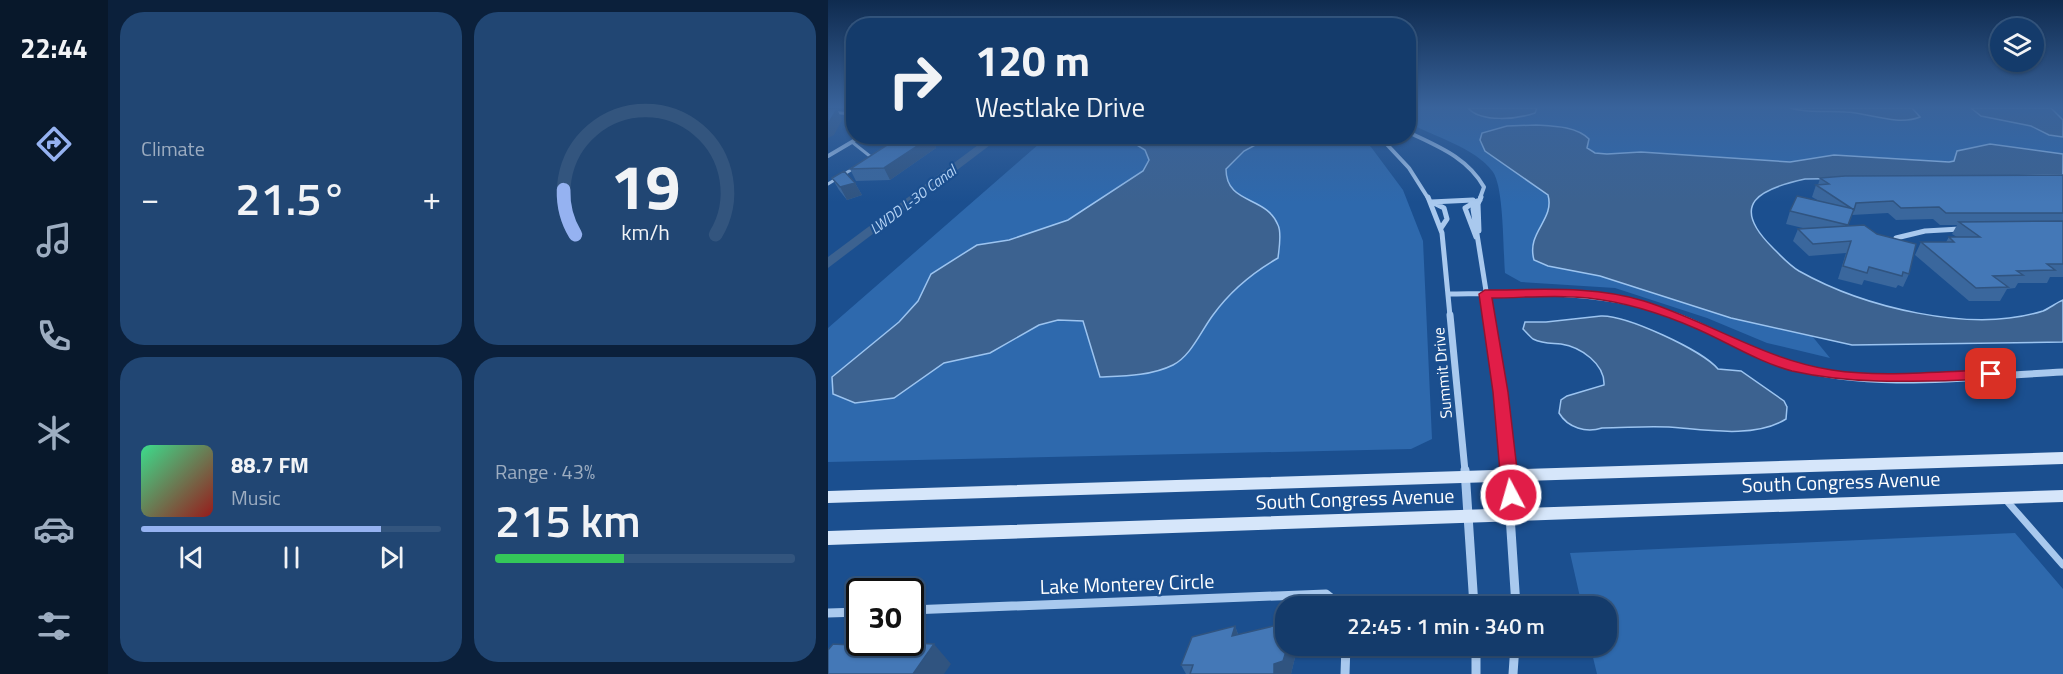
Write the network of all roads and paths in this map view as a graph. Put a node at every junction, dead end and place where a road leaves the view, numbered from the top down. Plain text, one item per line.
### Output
1 (1423, 139) edge
2 (849, 144) edge
3 (855, 144) edge
4 (1386, 144) edge
5 (828, 156) edge
6 (828, 184) edge
7 (1480, 200) junction
8 (1431, 202) junction
9 (1964, 229) edge
10 (1896, 238) edge
11 (1478, 240) junction
12 (1449, 294) junction
13 (1485, 294) junction
14 (2063, 372) edge
15 (2063, 458) edge
16 (1509, 476) junction
17 (1465, 477) junction
18 (2063, 496) edge
19 (828, 497) edge
20 (2004, 498) junction
21 (1513, 514) junction
22 (1469, 516) junction
23 (828, 538) edge
24 (2063, 565) edge
25 (1328, 596) edge
26 (1473, 596) edge
27 (1516, 596) edge
28 (924, 609) edge
29 (846, 612) edge
30 (828, 613) edge
31 (1346, 656) edge
32 (1476, 656) edge
33 (1514, 656) edge
34 (1345, 674) edge
35 (1476, 674) edge
36 (1513, 674) edge

1 - 7 street
2 - 5 street
3 - 6 lane
4 - 8 street, Summit Drive
7 - 8 street
7 - 11 street
7 - 11 street
8 - 12 street, Summit Drive
9 - 10 street
11 - 13 street
12 - 13 street
12 - 17 street, Summit Drive
13 - 14 street
13 - 16 street
15 - 16 main road, South Congress Avenue
16 - 17 main road, South Congress Avenue
16 - 21 street
17 - 19 main road, South Congress Avenue
17 - 22 street, Summit Drive
18 - 20 main road, South Congress Avenue
20 - 21 main road, South Congress Avenue
20 - 24 lane
21 - 22 main road, South Congress Avenue
21 - 27 street
22 - 23 main road, South Congress Avenue
22 - 26 street, Summit Drive
25 - 28 street, Lake Monterey Circle
29 - 30 street
31 - 34 street
32 - 35 street
33 - 36 street

